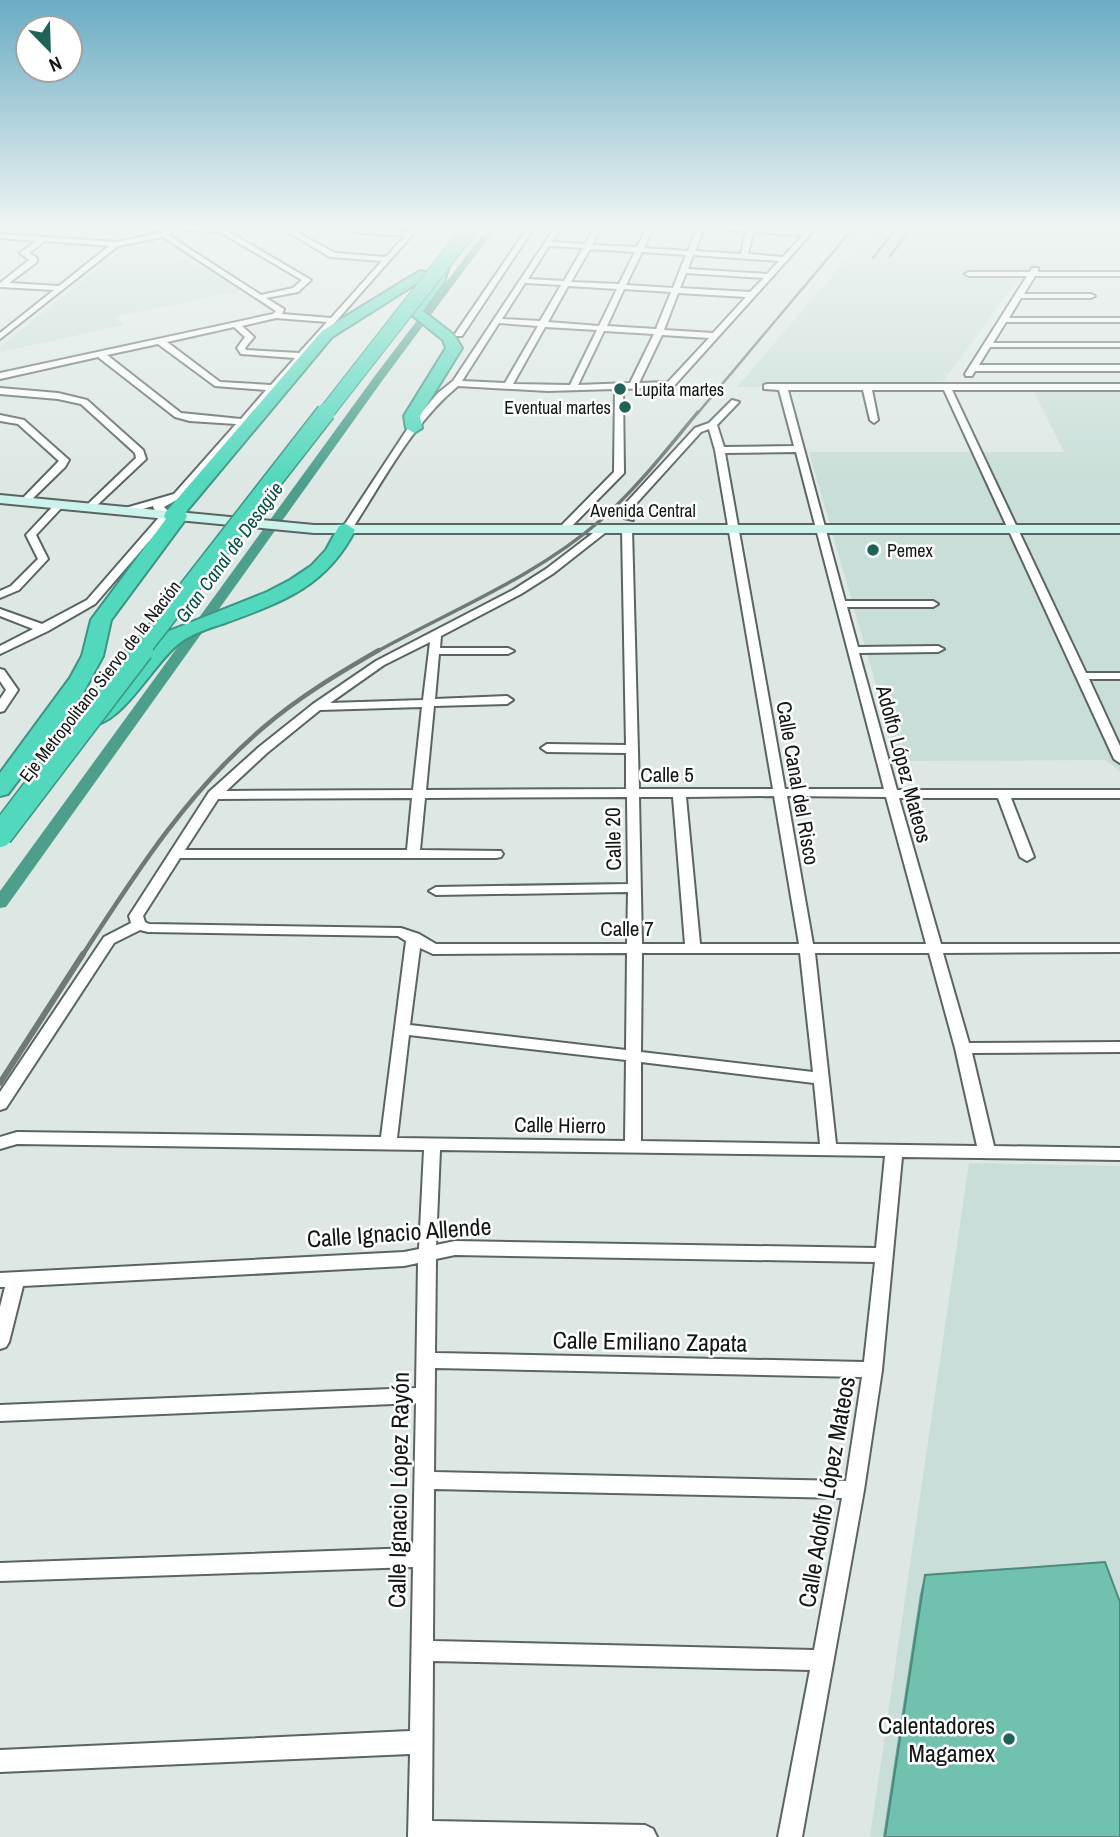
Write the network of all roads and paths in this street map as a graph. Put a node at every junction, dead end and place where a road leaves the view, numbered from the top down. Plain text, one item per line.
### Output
1 (31, 312) edge
2 (339, 312) edge
3 (360, 312) edge
4 (392, 312) edge
5 (405, 312) edge
6 (415, 312) edge
7 (475, 312) edge
8 (505, 312) edge
9 (552, 312) edge
10 (610, 312) edge
11 (667, 312) edge
12 (738, 312) edge
13 (1010, 312) edge
14 (279, 313) joint
15 (334, 317) junction
16 (1005, 320) junction
17 (1120, 320) edge
18 (499, 321) junction
19 (545, 324) junction
20 (236, 326) junction
21 (602, 328) junction
22 (659, 332) junction
23 (716, 336) junction
24 (0, 337) edge
25 (456, 341) junction
26 (160, 342) junction
27 (990, 345) junction
28 (1120, 345) edge
29 (307, 352) junction
30 (101, 355) junction
31 (973, 368) junction
32 (1120, 368) edge
33 (0, 376) edge
34 (456, 383) junction
35 (430, 385) junction
36 (508, 386) junction
37 (633, 386) junction
38 (573, 387) junction
39 (619, 387) junction
40 (767, 387) dead end
41 (783, 387) junction
42 (867, 387) junction
43 (947, 387) junction
44 (961, 387) junction
45 (1116, 387) edge
46 (271, 388) junction
47 (0, 391) edge
48 (1120, 398) edge
49 (735, 402) dead end
50 (0, 418) edge
51 (874, 420) dead end
52 (244, 422) junction
53 (712, 425) junction
54 (414, 428) junction
55 (799, 449) junction
56 (720, 450) junction
57 (0, 499) edge
58 (25, 501) junction
59 (60, 504) junction
60 (90, 507) junction
61 (125, 511) junction
62 (174, 511) junction
63 (628, 524) junction
64 (563, 529) junction
65 (605, 529) junction
66 (1014, 529) junction
67 (1120, 529) edge
68 (346, 530) junction
69 (732, 530) junction
70 (821, 530) junction
71 (0, 596) edge
72 (841, 604) junction
73 (933, 604) dead end
74 (0, 612) edge
75 (44, 629) junction
76 (436, 633) junction
77 (938, 649) dead end
78 (508, 650) dead end
79 (854, 650) junction
80 (0, 651) edge
81 (434, 651) junction
82 (0, 672) edge
83 (1081, 676) junction
84 (1120, 676) edge
85 (507, 700) dead end
86 (430, 703) junction
87 (317, 707) junction
88 (0, 708) edge
89 (84, 725) junction
90 (547, 748) dead end
91 (632, 749) junction
92 (1120, 759) edge
93 (0, 789) edge
94 (781, 792) junction
95 (419, 793) junction
96 (633, 793) junction
97 (679, 793) junction
98 (891, 793) junction
99 (1120, 794) edge
100 (214, 795) junction
101 (1003, 795) junction
102 (0, 807) edge
103 (0, 835) edge
104 (175, 854) junction
105 (412, 854) junction
106 (496, 854) dead end
107 (1027, 857) dead end
108 (635, 888) junction
109 (436, 891) dead end
110 (139, 925) junction
111 (414, 937) junction
112 (1120, 948) edge
113 (635, 949) junction
114 (692, 949) junction
115 (807, 949) junction
116 (935, 950) junction
117 (402, 1029) junction
118 (1120, 1047) edge
119 (963, 1048) junction
120 (635, 1056) junction
121 (821, 1078) junction
122 (0, 1104) edge
123 (0, 1143) edge
124 (388, 1144) junction
125 (432, 1144) junction
126 (633, 1148) junction
127 (829, 1150) junction
128 (987, 1152) junction
129 (894, 1153) junction
130 (1120, 1154) edge
131 (427, 1254) junction
132 (885, 1255) junction
133 (8, 1279) edge
134 (0, 1342) edge
135 (427, 1360) junction
136 (873, 1370) junction
137 (427, 1395) junction
138 (0, 1413) edge
139 (426, 1480) junction
140 (854, 1490) junction
141 (424, 1557) junction
142 (0, 1572) edge
143 (422, 1651) junction
144 (822, 1660) junction
145 (421, 1742) junction
146 (0, 1761) edge
147 (420, 1834) edge
148 (645, 1837) edge
149 (790, 1837) edge

1 - 24 street
2 - 15 street
3 - 29 highway
4 - 102 highway, Eje Metropolitano Siervo de la Nación
5 - 89 highway, Eje Metropolitano Siervo de la Nación, bridge
6 - 25 highway
7 - 25 street
8 - 18 street
9 - 19 street
10 - 21 street
11 - 22 street
12 - 23 street
13 - 16 street
14 - 15 street
14 - 20 street
15 - 29 street
16 - 17 street
16 - 27 street
18 - 19 street
18 - 34 street
19 - 21 street
19 - 36 street
20 - 26 street
20 - 29 street
21 - 22 street
21 - 38 street
22 - 23 street
22 - 37 street
23 - 37 street
25 - 35 highway
26 - 30 street
26 - 46 street
27 - 28 street
27 - 31 street
29 - 46 street
29 - 62 highway
30 - 33 street
30 - 52 street
31 - 32 street
31 - 44 street
34 - 35 highway
34 - 36 street
34 - 54 street
35 - 54 highway
36 - 38 street
37 - 39 street
38 - 39 street
39 - 64 street
40 - 41 street
41 - 42 street
41 - 55 street, Adolfo López Mateos
42 - 43 street
42 - 51 street
43 - 44 street
43 - 66 street
44 - 45 street
45 - 48 street
46 - 52 street
47 - 60 street
49 - 53 street
50 - 58 street
52 - 62 street
53 - 56 street, Calle Canal del Risco
53 - 63 street
54 - 68 street
55 - 56 street
55 - 70 street, Adolfo López Mateos
56 - 69 street, Calle Canal del Risco
57 - 58 street, Avenida Central
58 - 59 street, Avenida Central
59 - 60 street, Avenida Central
59 - 71 street
60 - 61 street, Avenida Central
61 - 62 street, Avenida Central
61 - 62 street
62 - 68 street, Avenida Central
62 - 75 street
62 - 93 highway
63 - 65 street, Avenida Central
63 - 69 street, Avenida Central
63 - 91 street, Calle 20
64 - 65 street, Avenida Central
64 - 68 street, Avenida Central
65 - 76 street
66 - 67 street, Avenida Central
66 - 70 street, Avenida Central
66 - 83 street
68 - 89 highway, bridge
69 - 70 street, Avenida Central
69 - 94 street, Calle Canal del Risco
70 - 72 street, Adolfo López Mateos
72 - 73 street
72 - 79 street, Adolfo López Mateos
74 - 75 street
75 - 80 street
76 - 81 street
76 - 87 street
77 - 79 street
78 - 81 street
79 - 98 street, Adolfo López Mateos
81 - 86 street
82 - 88 street
83 - 84 street
83 - 92 street
85 - 86 street
86 - 87 street
86 - 95 street
87 - 100 street
89 - 103 highway, Eje Metropolitano Siervo de la Nación, bridge
90 - 91 street
91 - 96 street, Calle 20
94 - 97 street, Calle 5
94 - 98 street, Calle 5
94 - 115 street, Calle Canal del Risco
95 - 96 street, Calle 5
95 - 100 street, Calle 5
95 - 105 street
96 - 97 street, Calle 5
96 - 108 street, Calle 20
97 - 114 street
98 - 101 street, Calle 5
98 - 116 street, Adolfo López Mateos
99 - 101 street, Calle 5
100 - 104 street
101 - 107 street
104 - 105 street
104 - 110 street
105 - 106 street
108 - 109 street
108 - 113 street, Calle 20
110 - 111 street, Calle 7
110 - 122 street
111 - 113 street, Calle 7
111 - 117 street
112 - 116 street, Calle 7
113 - 114 street, Calle 7
113 - 120 street, Calle 20
114 - 115 street, Calle 7
115 - 116 street, Calle 7
115 - 121 street, Calle Canal del Risco
116 - 119 street, Adolfo López Mateos
117 - 120 street
117 - 124 street
118 - 119 street
119 - 128 street, Adolfo López Mateos
120 - 121 street
120 - 126 street, Calle 20
121 - 127 street, Calle Canal del Risco
123 - 124 street, Calle Hierro
124 - 125 street, Calle Hierro
125 - 126 street, Calle Hierro
125 - 131 street, Calle Ignacio López Rayón
126 - 127 street, Calle Hierro
127 - 129 street, Calle Hierro
128 - 129 street, Calle Hierro
128 - 130 street, Calle Hierro
129 - 132 street, Calle Adolfo López Mateos
131 - 132 street, Calle Ignacio Allende
131 - 133 street, Calle Ignacio Allende
131 - 135 street, Calle Ignacio López Rayón
132 - 136 street, Calle Adolfo López Mateos
133 - 134 street
135 - 136 street, Calle Emiliano Zapata
135 - 137 street, Calle Ignacio López Rayón
136 - 140 street, Calle Adolfo López Mateos
137 - 138 street
137 - 139 street, Calle Ignacio López Rayón
139 - 140 street
139 - 141 street, Calle Ignacio López Rayón
140 - 144 street, Calle Adolfo López Mateos
141 - 142 street
141 - 143 street, Calle Ignacio López Rayón
143 - 144 street
143 - 145 street, Calle Ignacio López Rayón
144 - 149 street, Calle Adolfo López Mateos
145 - 146 street
145 - 147 street, Calle Ignacio López Rayón
147 - 148 street

